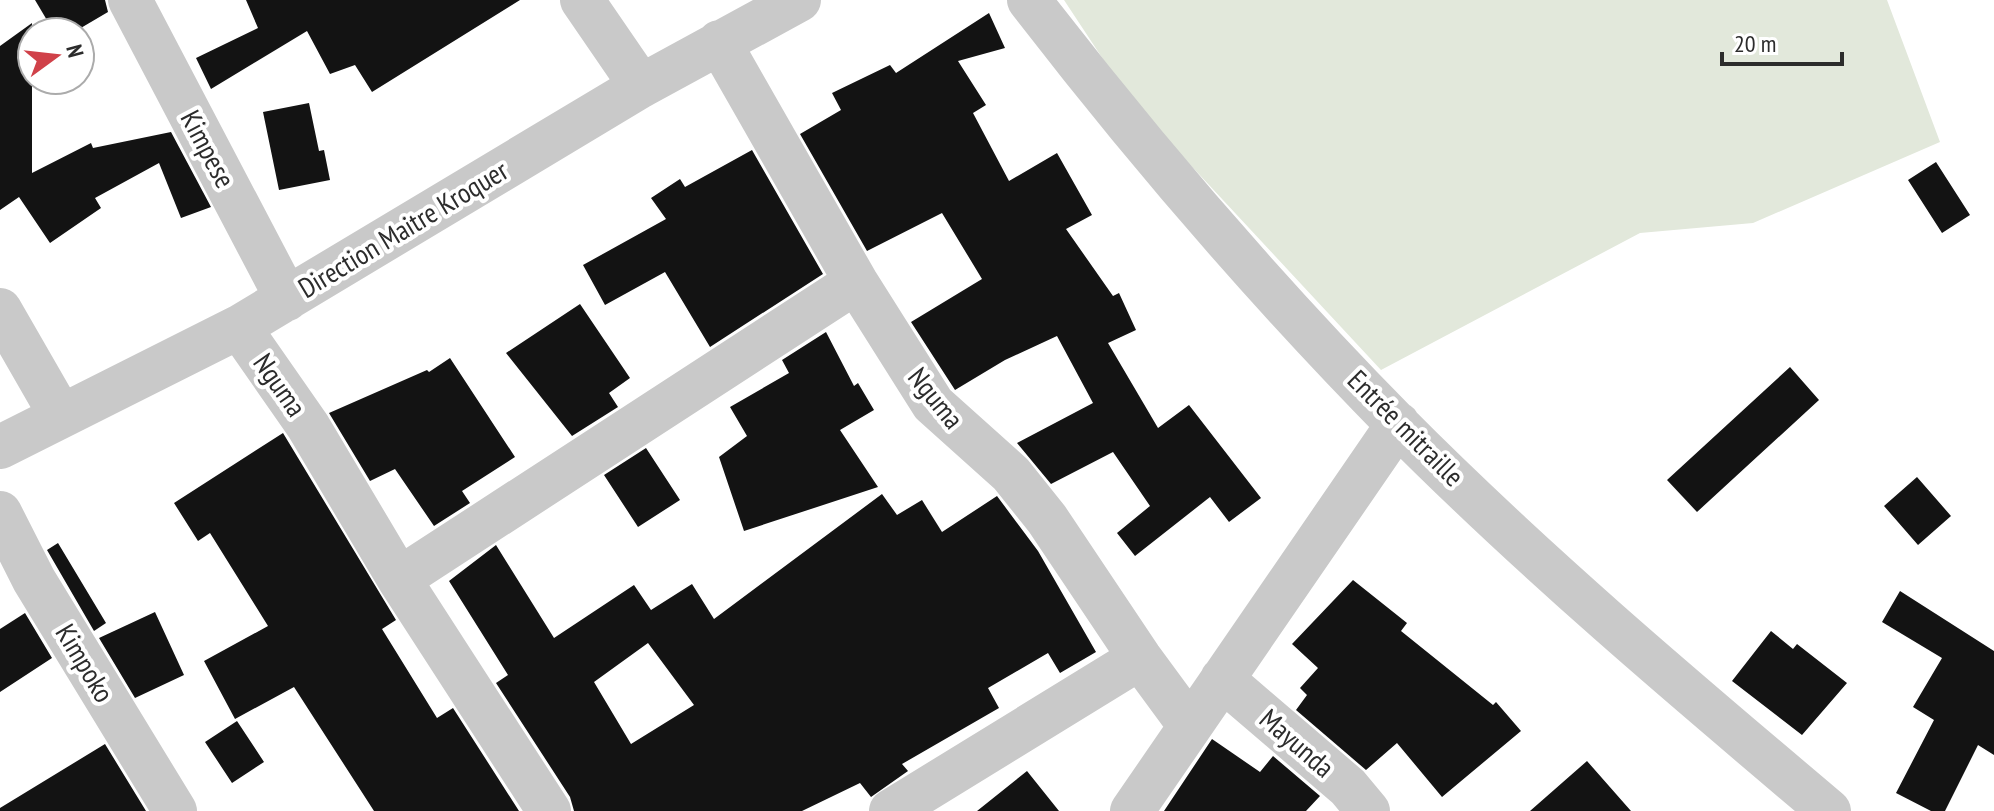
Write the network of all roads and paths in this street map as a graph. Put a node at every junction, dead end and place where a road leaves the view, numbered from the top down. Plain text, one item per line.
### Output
1 (582, 0) edge
2 (799, 0) edge
3 (1029, 0) edge
4 (135, 2) edge
5 (719, 42) junction
6 (641, 86) junction
7 (856, 282) junction
8 (287, 299) junction
9 (0, 310) edge
10 (239, 327) junction
11 (61, 416) junction
12 (1398, 424) junction
13 (0, 447) edge
14 (0, 513) edge
15 (399, 579) junction
16 (1140, 658) junction
17 (1222, 679) junction
18 (1190, 726) junction
19 (175, 811) edge
20 (549, 811) edge
21 (891, 811) edge
22 (1132, 811) edge
23 (1368, 811) edge
24 (1829, 811) edge

1 - 6 street
2 - 5 street, Direction Maitre Kroquer
3 - 12 street, Entrée mitraille
4 - 8 street, Kimpese
5 - 6 street, Direction Maitre Kroquer
5 - 7 street, Nguma
6 - 8 street, Direction Maitre Kroquer
7 - 15 street
7 - 16 street, Nguma
8 - 10 street, Direction Maitre Kroquer
9 - 11 street
10 - 11 street, Direction Maitre Kroquer
10 - 15 street, Nguma
11 - 13 street, Direction Maitre Kroquer
12 - 17 street
12 - 24 street, Entrée mitraille
14 - 19 street, Kimpoko
15 - 20 street, Nguma
16 - 18 street, Nguma
16 - 21 street
17 - 18 street
17 - 23 street, Mayunda
18 - 22 street

